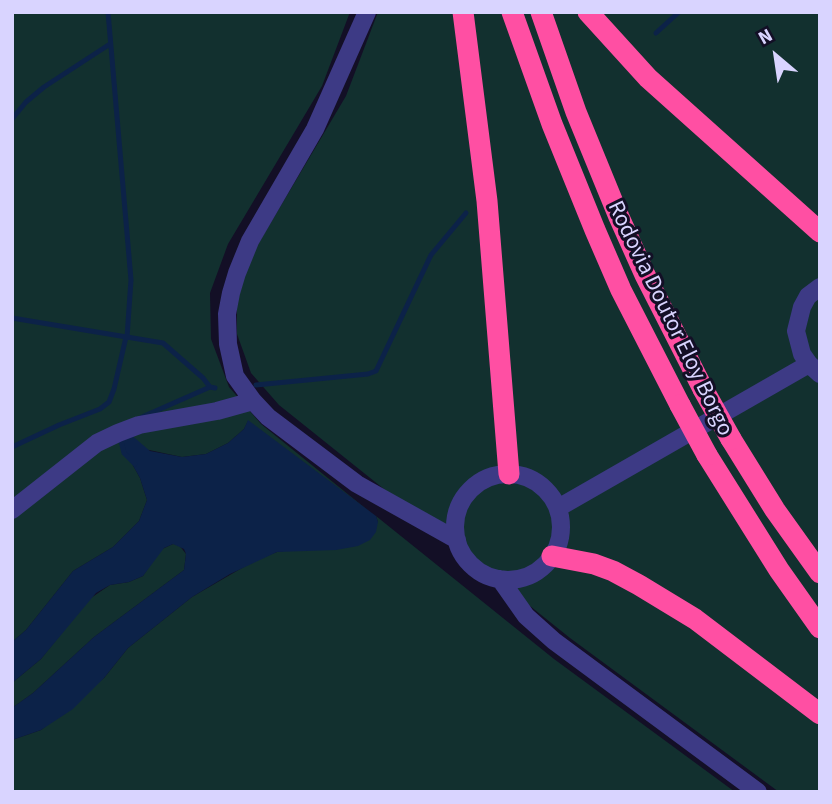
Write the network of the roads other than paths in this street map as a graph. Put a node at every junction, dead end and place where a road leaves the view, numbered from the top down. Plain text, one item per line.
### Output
1 (367, 12) edge
2 (463, 12) edge
3 (512, 12) edge
4 (541, 12) edge
5 (588, 12) edge
6 (820, 232) edge
7 (820, 287) edge
8 (814, 369) edge
9 (253, 401) junction
10 (509, 474) junction
11 (558, 508) junction
12 (12, 510) edge
13 (457, 540) junction
14 (552, 556) junction
15 (820, 573) edge
16 (499, 579) junction
17 (820, 628) edge
18 (820, 714) edge
19 (758, 792) edge

1 - 9 street
2 - 10 highway
3 - 17 highway, Rodovia Doutor Eloy Borgo, bridge
4 - 15 highway, Rodovia Doutor Eloy Borgo, bridge
5 - 6 highway
7 - 8 street
8 - 11 street
9 - 12 street
9 - 13 street
10 - 11 street
10 - 13 street
11 - 14 street
13 - 16 street
14 - 16 street
14 - 18 highway
16 - 19 street

